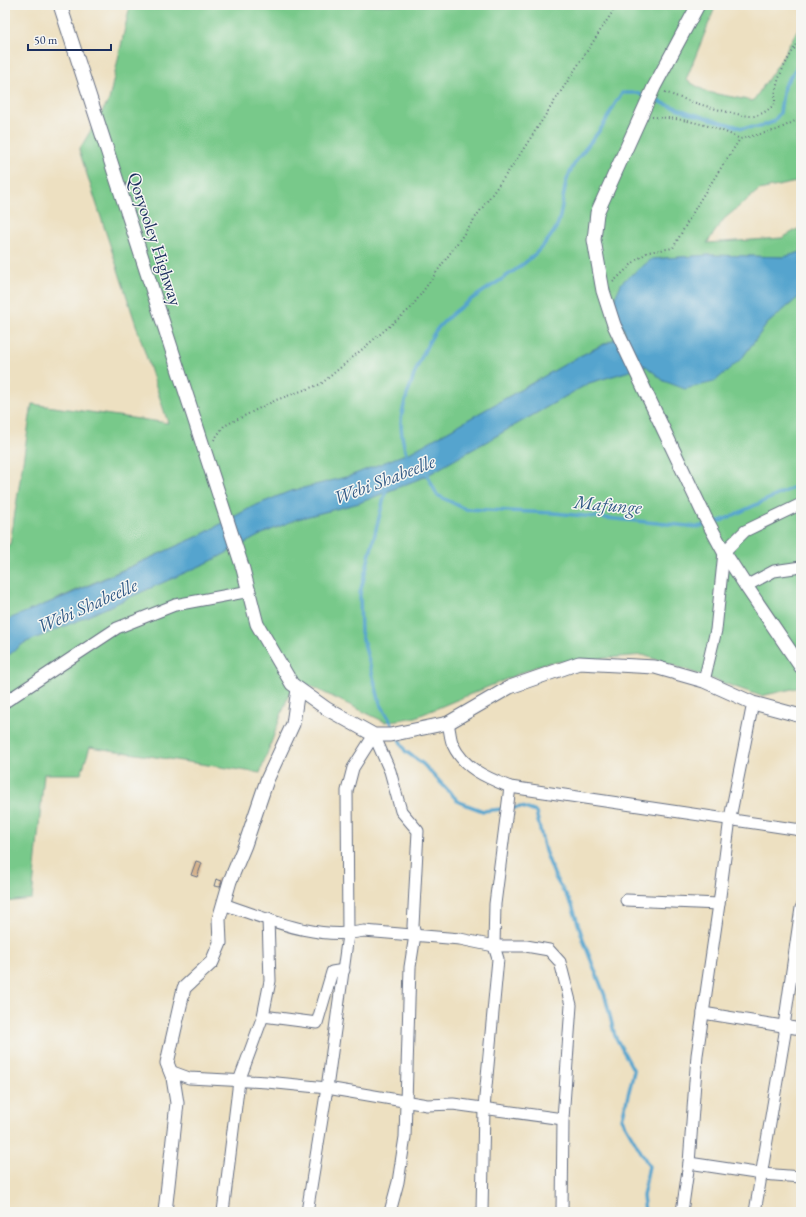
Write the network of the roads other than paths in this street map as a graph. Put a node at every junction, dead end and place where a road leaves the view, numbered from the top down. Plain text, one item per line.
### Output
1 (60, 5) edge
2 (698, 5) edge
3 (801, 504) edge
4 (724, 552) junction
5 (801, 567) edge
6 (746, 586) junction
7 (250, 591) junction
8 (801, 667) edge
9 (704, 681) junction
10 (298, 689) junction
11 (5, 702) edge
12 (753, 703) junction
13 (801, 716) edge
14 (448, 723) junction
15 (374, 735) junction
16 (510, 788) junction
17 (730, 818) junction
18 (801, 830) edge
19 (626, 900) dead end
20 (223, 904) junction
21 (719, 904) junction
22 (801, 908) edge
23 (268, 919) junction
24 (348, 935) junction
25 (415, 935) junction
26 (494, 946) junction
27 (344, 970) junction
28 (703, 1013) junction
29 (263, 1016) junction
30 (784, 1026) junction
31 (801, 1029) edge
32 (170, 1071) junction
33 (239, 1081) junction
34 (327, 1088) junction
35 (407, 1101) junction
36 (484, 1108) junction
37 (563, 1119) junction
38 (689, 1163) junction
39 (762, 1174) junction
40 (801, 1178) edge
41 (165, 1212) edge
42 (222, 1212) edge
43 (307, 1212) edge
44 (390, 1212) edge
45 (482, 1212) edge
46 (562, 1212) edge
47 (682, 1212) edge
48 (755, 1212) edge

1 - 7 street, Qoryooley Highway
2 - 4 street
3 - 4 street
4 - 6 street
4 - 9 street
5 - 6 street
6 - 8 street
7 - 10 street
7 - 11 street
9 - 12 street
9 - 14 street
10 - 15 street
10 - 20 street
12 - 13 street
12 - 17 street
14 - 15 street
14 - 16 street
15 - 24 street
15 - 25 street
16 - 17 street
16 - 26 street
17 - 18 street
17 - 21 street
19 - 21 street
20 - 23 street
20 - 32 street
21 - 28 street
22 - 30 street
23 - 24 street
23 - 29 street
24 - 25 street
24 - 27 street
25 - 26 street
25 - 35 street
26 - 36 street
26 - 37 street
27 - 29 street
27 - 34 street
28 - 30 street
28 - 38 street
29 - 33 street
30 - 31 street
30 - 39 street
32 - 33 street
32 - 41 street
33 - 34 street
33 - 42 street
34 - 35 street
34 - 43 street
35 - 36 street
35 - 44 street
36 - 37 street
36 - 45 street
37 - 46 street
38 - 39 street
38 - 47 street
39 - 40 street
39 - 48 street

